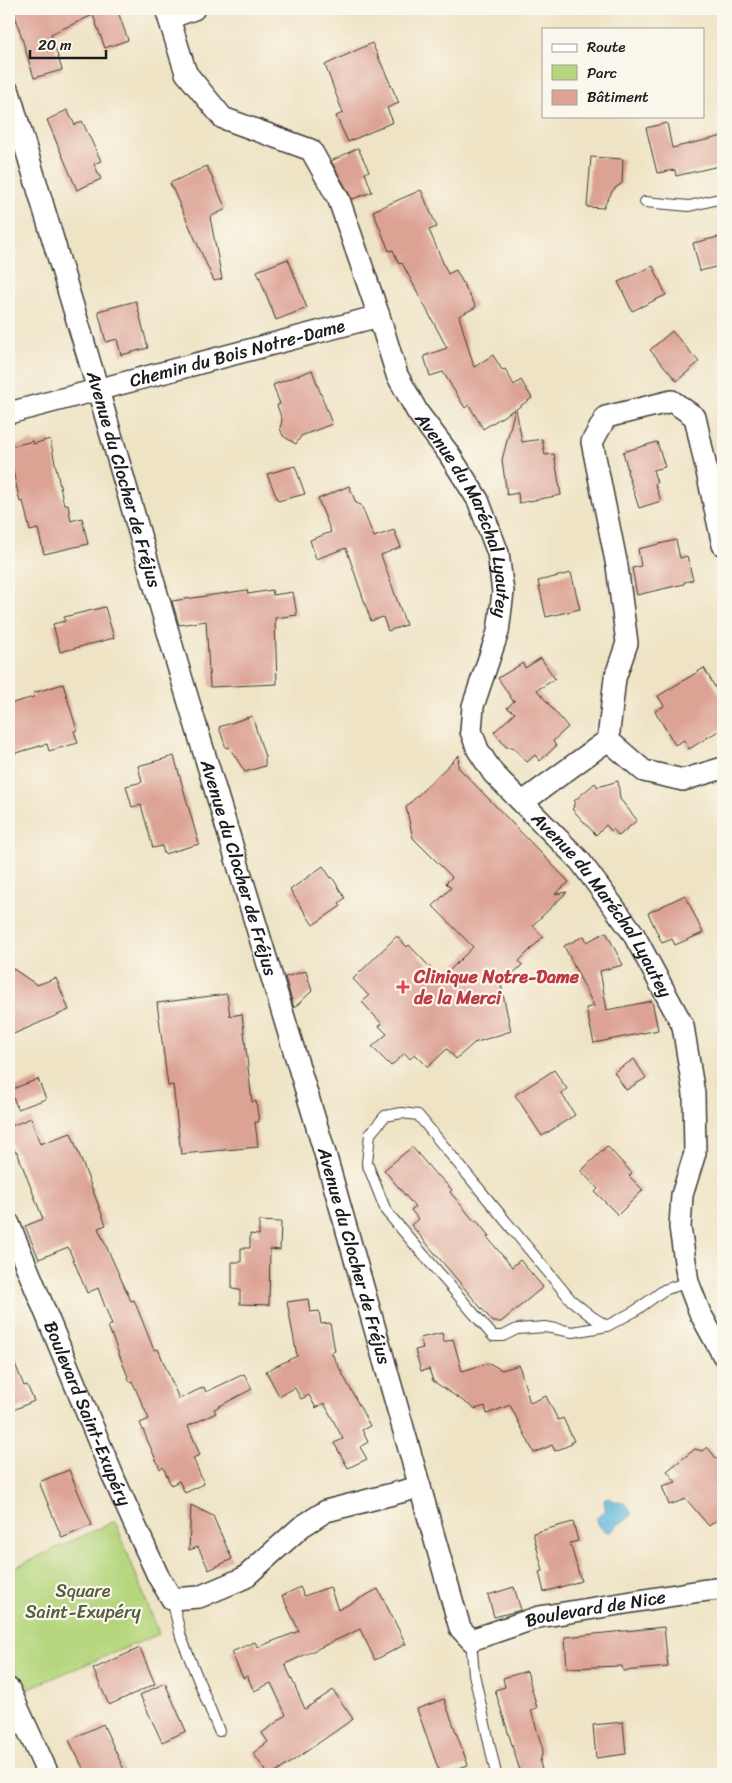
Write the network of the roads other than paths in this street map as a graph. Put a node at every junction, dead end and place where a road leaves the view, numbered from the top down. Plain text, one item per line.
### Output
1 (194, 9) edge
2 (167, 14) edge
3 (9, 92) edge
4 (723, 198) edge
5 (646, 202) dead end
6 (379, 316) junction
7 (98, 390) junction
8 (9, 413) edge
9 (723, 545) edge
10 (608, 740) junction
11 (723, 768) edge
12 (523, 802) junction
13 (9, 1224) edge
14 (688, 1282) junction
15 (607, 1326) junction
16 (723, 1355) edge
17 (420, 1487) junction
18 (723, 1591) edge
19 (172, 1599) junction
20 (471, 1640) junction
21 (9, 1689) edge
22 (219, 1731) dead end
23 (48, 1774) edge
24 (496, 1774) edge

1 - 2 street
2 - 6 street, Avenue du Maréchal Lyautey
3 - 7 street, Avenue du Clocher de Fréjus
4 - 5 lane
6 - 7 street, Chemin du Bois Notre-Dame
6 - 12 street, Avenue du Maréchal Lyautey
7 - 8 street, Chemin du Bois Notre-Dame
7 - 17 street, Avenue du Clocher de Fréjus
9 - 10 street
10 - 11 street
10 - 12 street
12 - 14 street, Avenue du Maréchal Lyautey
13 - 19 street, Boulevard Saint-Exupéry
14 - 15 lane
14 - 16 street, Avenue du Maréchal Lyautey
15 - 15 lane
17 - 19 street
17 - 20 street, Avenue du Clocher de Fréjus
18 - 20 street, Boulevard de Nice
19 - 22 lane, Boulevard Saint-Exupéry
20 - 24 lane
21 - 23 street

